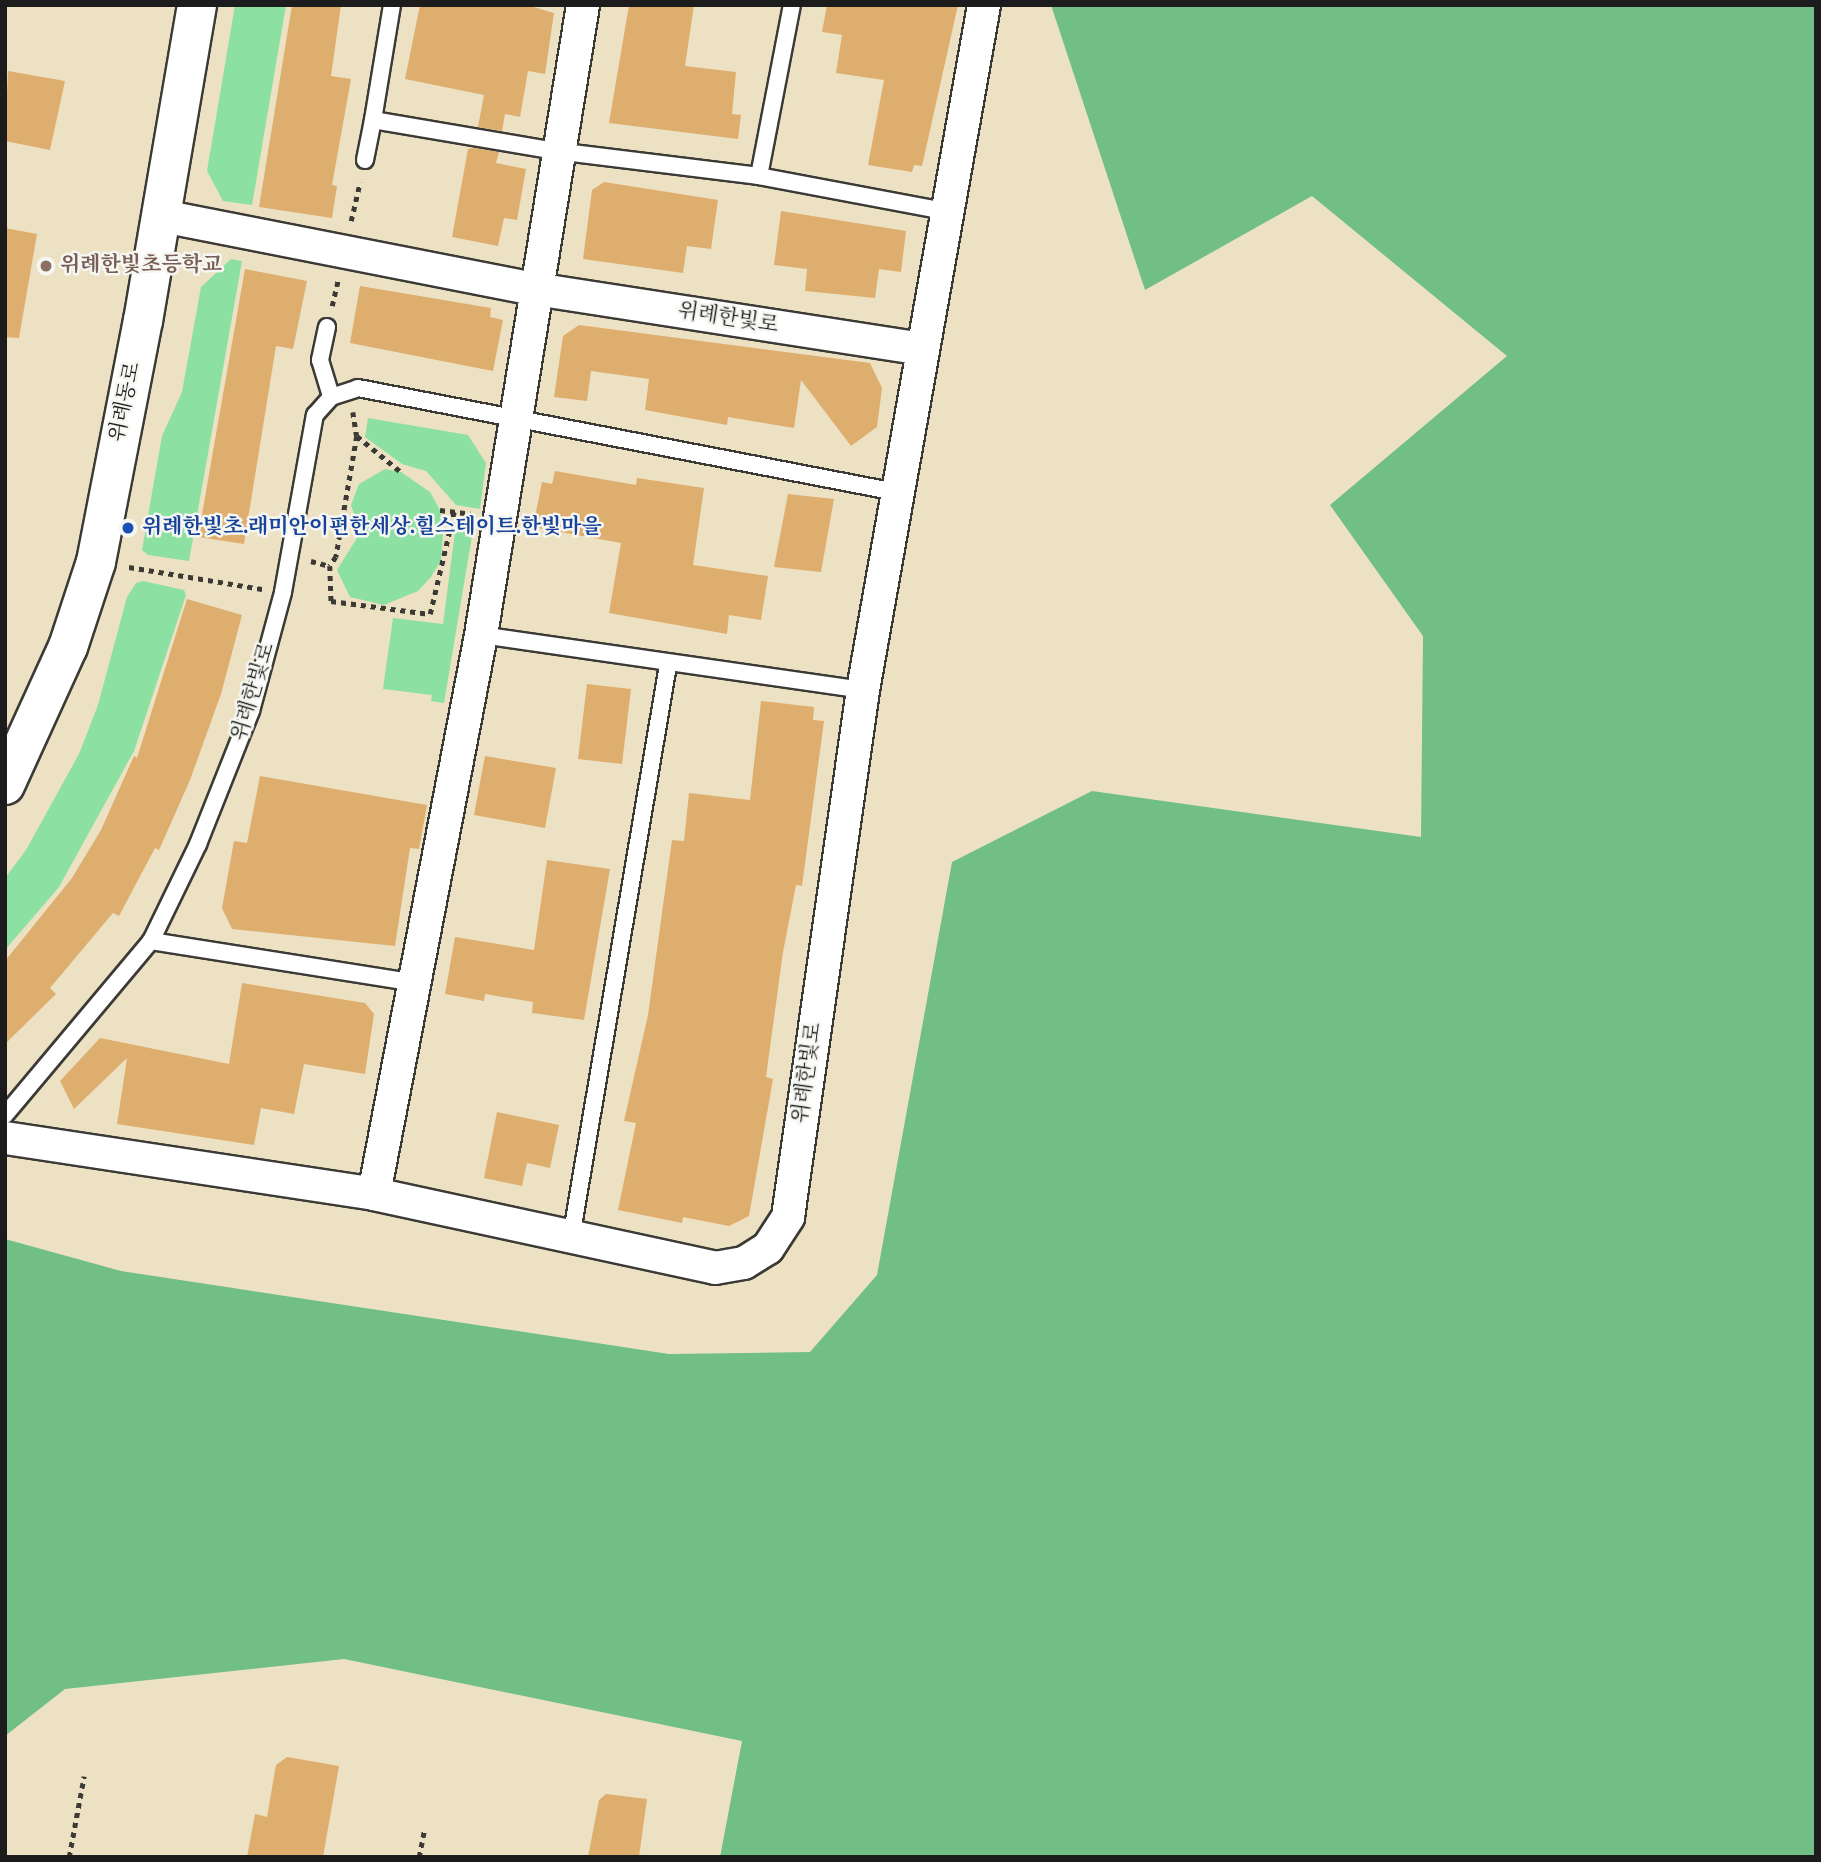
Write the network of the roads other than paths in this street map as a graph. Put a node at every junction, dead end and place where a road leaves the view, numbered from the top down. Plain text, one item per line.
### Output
1 (197, 5) edge
2 (392, 5) edge
3 (583, 5) edge
4 (792, 5) edge
5 (984, 5) edge
6 (373, 120) junction
7 (556, 151) junction
8 (365, 160) road end
9 (759, 176) junction
10 (944, 211) junction
11 (162, 216) junction
12 (535, 289) junction
13 (327, 327) road end
14 (921, 349) junction
15 (331, 397) junction
16 (514, 420) junction
17 (896, 492) junction
18 (481, 635) junction
19 (668, 665) junction
20 (863, 690) junction
21 (5, 785) edge
22 (151, 941) junction
23 (415, 983) junction
24 (5, 1115) edge
25 (5, 1138) edge
26 (374, 1195) junction
27 (571, 1238) junction

1 - 11 street, 위례동로
2 - 6 lane
3 - 7 street
4 - 9 lane
5 - 10 street, 위례한빛로
6 - 7 lane
6 - 8 lane
7 - 9 lane
7 - 12 street
9 - 10 lane
10 - 14 street, 위례한빛로
11 - 12 street, 위례한빛로
11 - 21 street, 위례동로
12 - 14 street, 위례한빛로
12 - 16 street
13 - 15 lane
14 - 17 street, 위례한빛로
15 - 16 lane
15 - 22 lane, 위례한빛로
16 - 17 lane
16 - 18 street
17 - 20 street, 위례한빛로
18 - 19 lane
18 - 23 street
19 - 20 lane
19 - 27 lane
20 - 27 street, 위례한빛로
22 - 23 lane
22 - 24 lane, 위례한빛로
23 - 26 street
25 - 26 street, 위례한빛로
26 - 27 street, 위례한빛로

